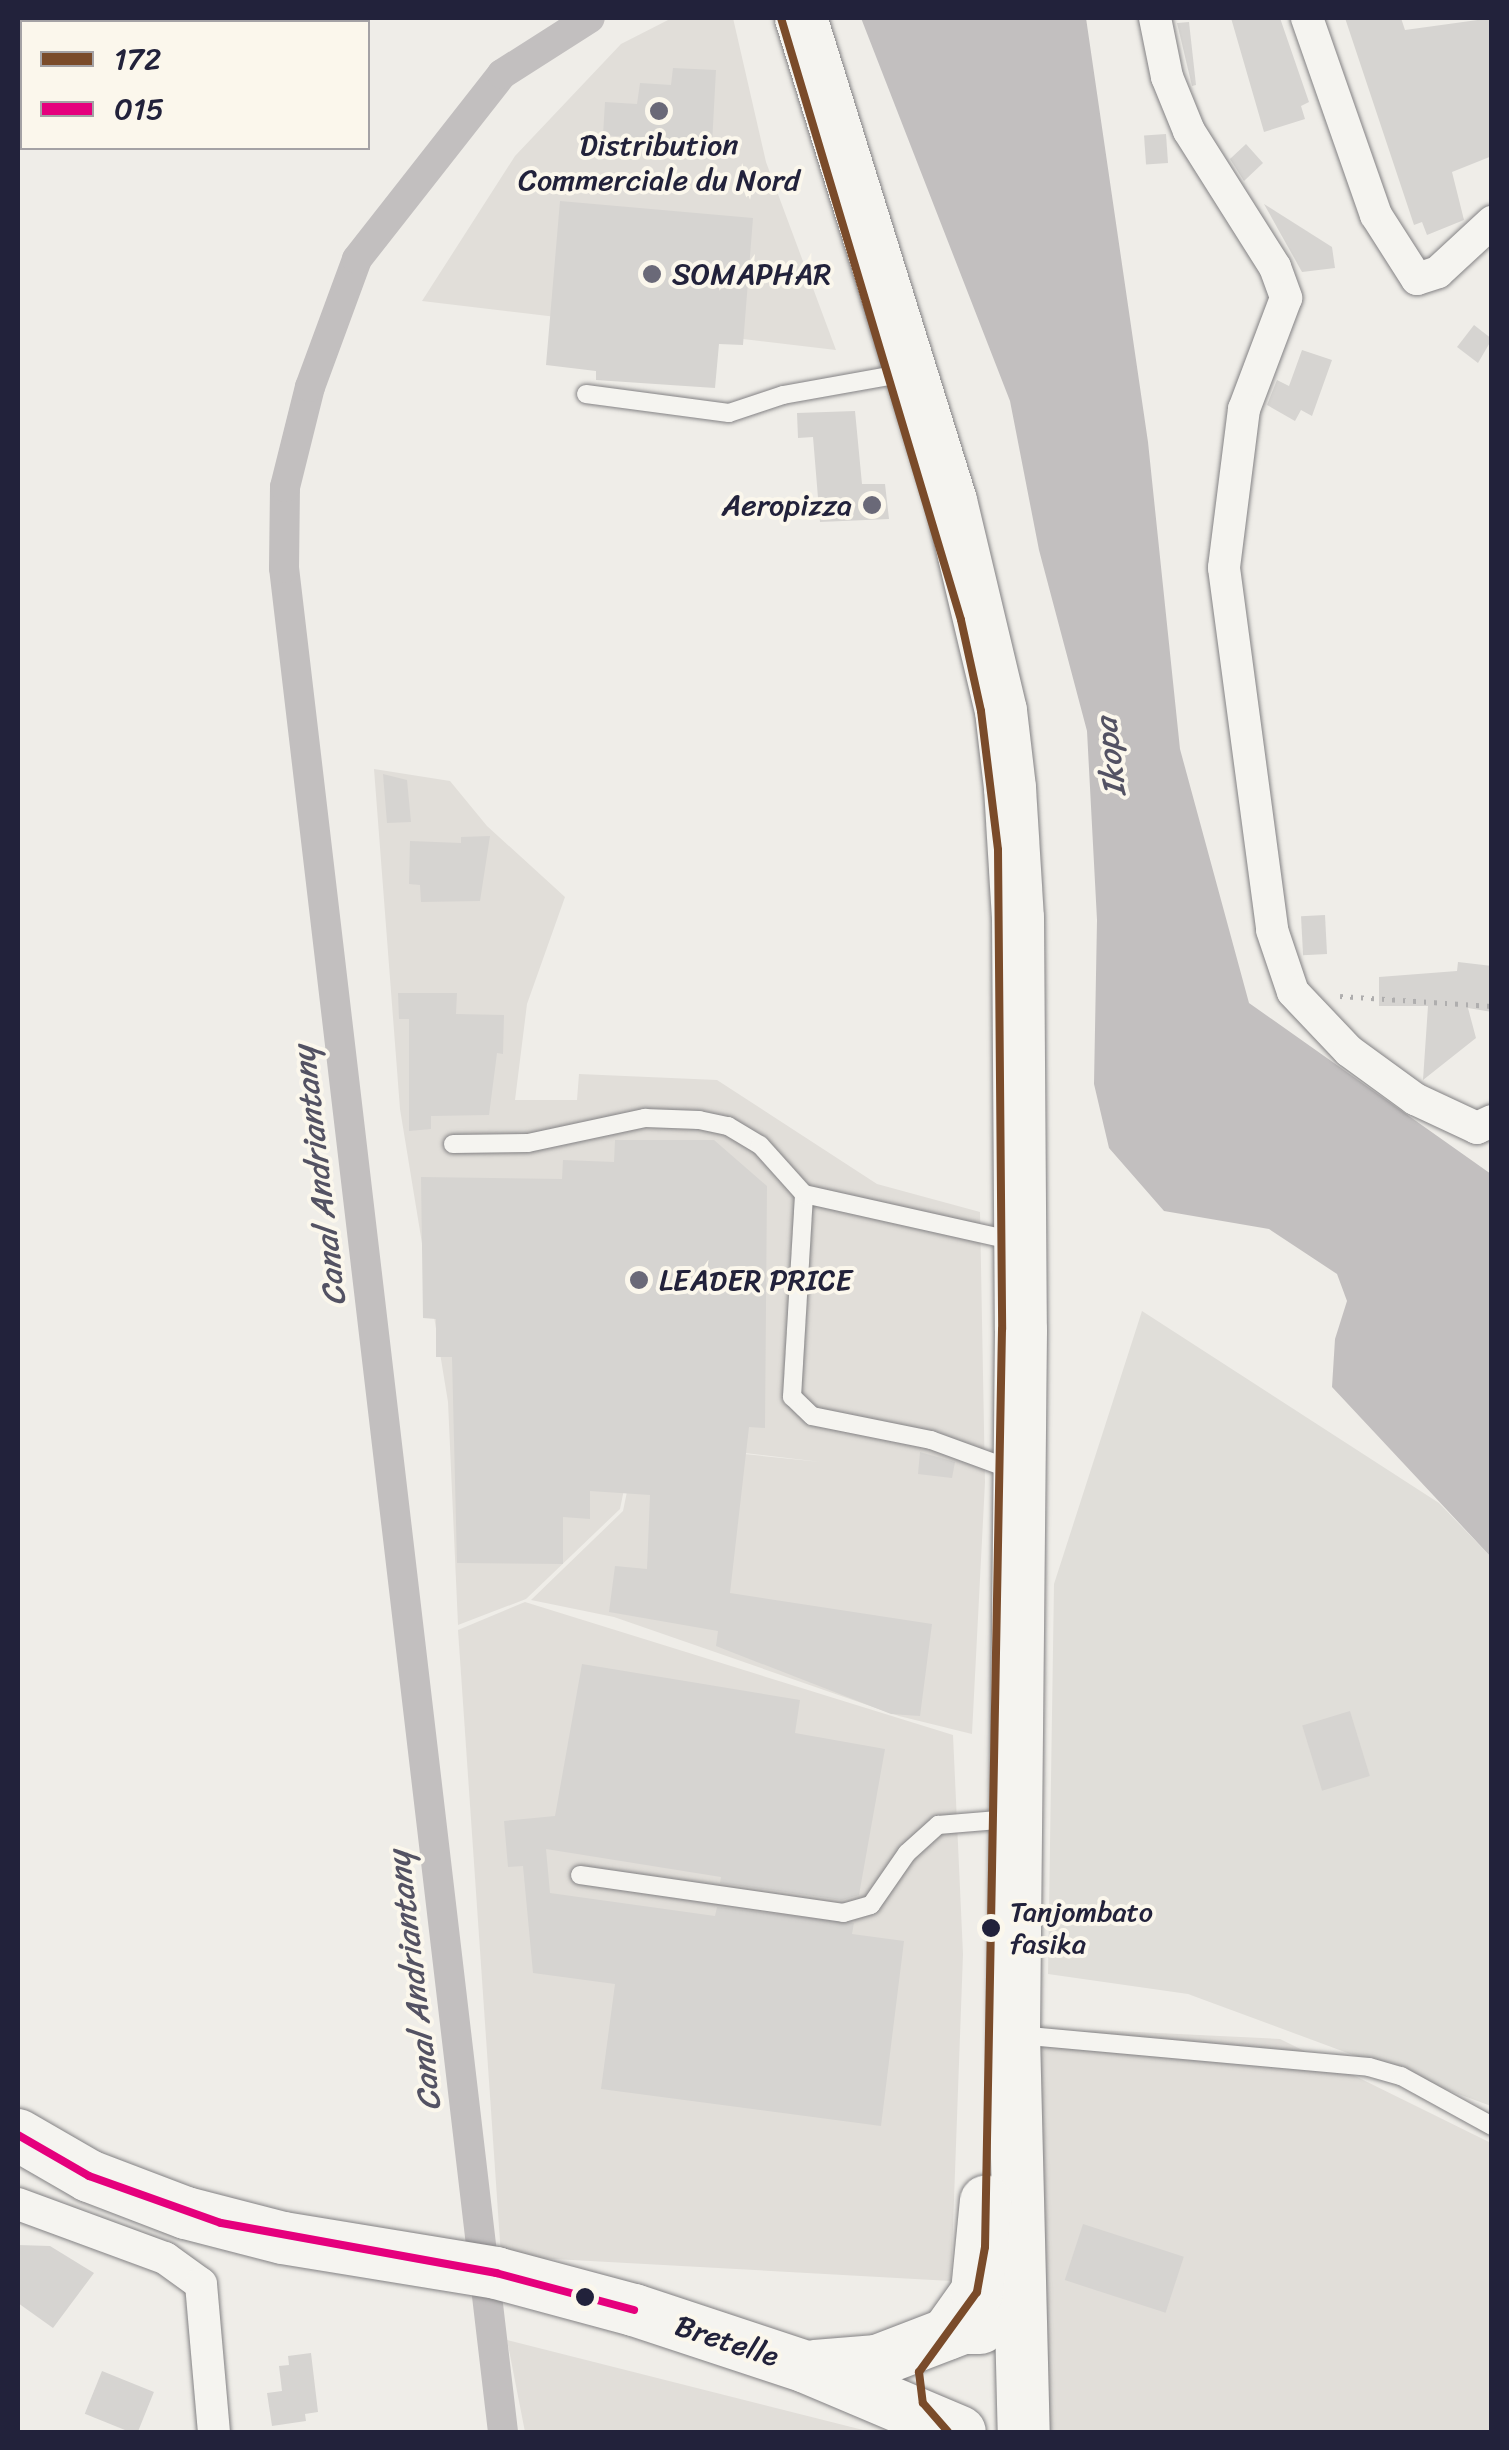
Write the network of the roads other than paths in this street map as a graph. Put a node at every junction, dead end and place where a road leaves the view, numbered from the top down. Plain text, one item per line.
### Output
1 (781, 18) edge
2 (801, 18) edge
3 (1155, 18) edge
4 (1307, 18) edge
5 (1492, 222) edge
6 (900, 375) junction
7 (586, 394) dead end
8 (1492, 1120) edge
9 (453, 1144) dead end
10 (804, 1194) junction
11 (1011, 1241) junction
12 (1010, 1469) junction
13 (1005, 1819) junction
14 (580, 1875) dead end
15 (1002, 2034) junction
16 (1492, 2126) edge
17 (18, 2135) edge
18 (18, 2204) edge
19 (940, 2338) junction
20 (806, 2367) junction
21 (1024, 2398) edge
22 (954, 2428) edge
23 (214, 2432) edge

1 - 6 main road
2 - 6 main road
3 - 8 street
4 - 5 street
6 - 7 lane
6 - 11 main road
6 - 11 main road
9 - 10 lane
10 - 11 lane
10 - 12 lane
11 - 12 main road
12 - 13 main road
13 - 14 lane
13 - 15 main road
15 - 16 lane
15 - 19 main road
15 - 21 main road
17 - 20 main road, Bretelle
18 - 23 street
19 - 20 main road
19 - 21 main road
19 - 22 main road
20 - 22 main road, Bretelle
21 - 22 main road

